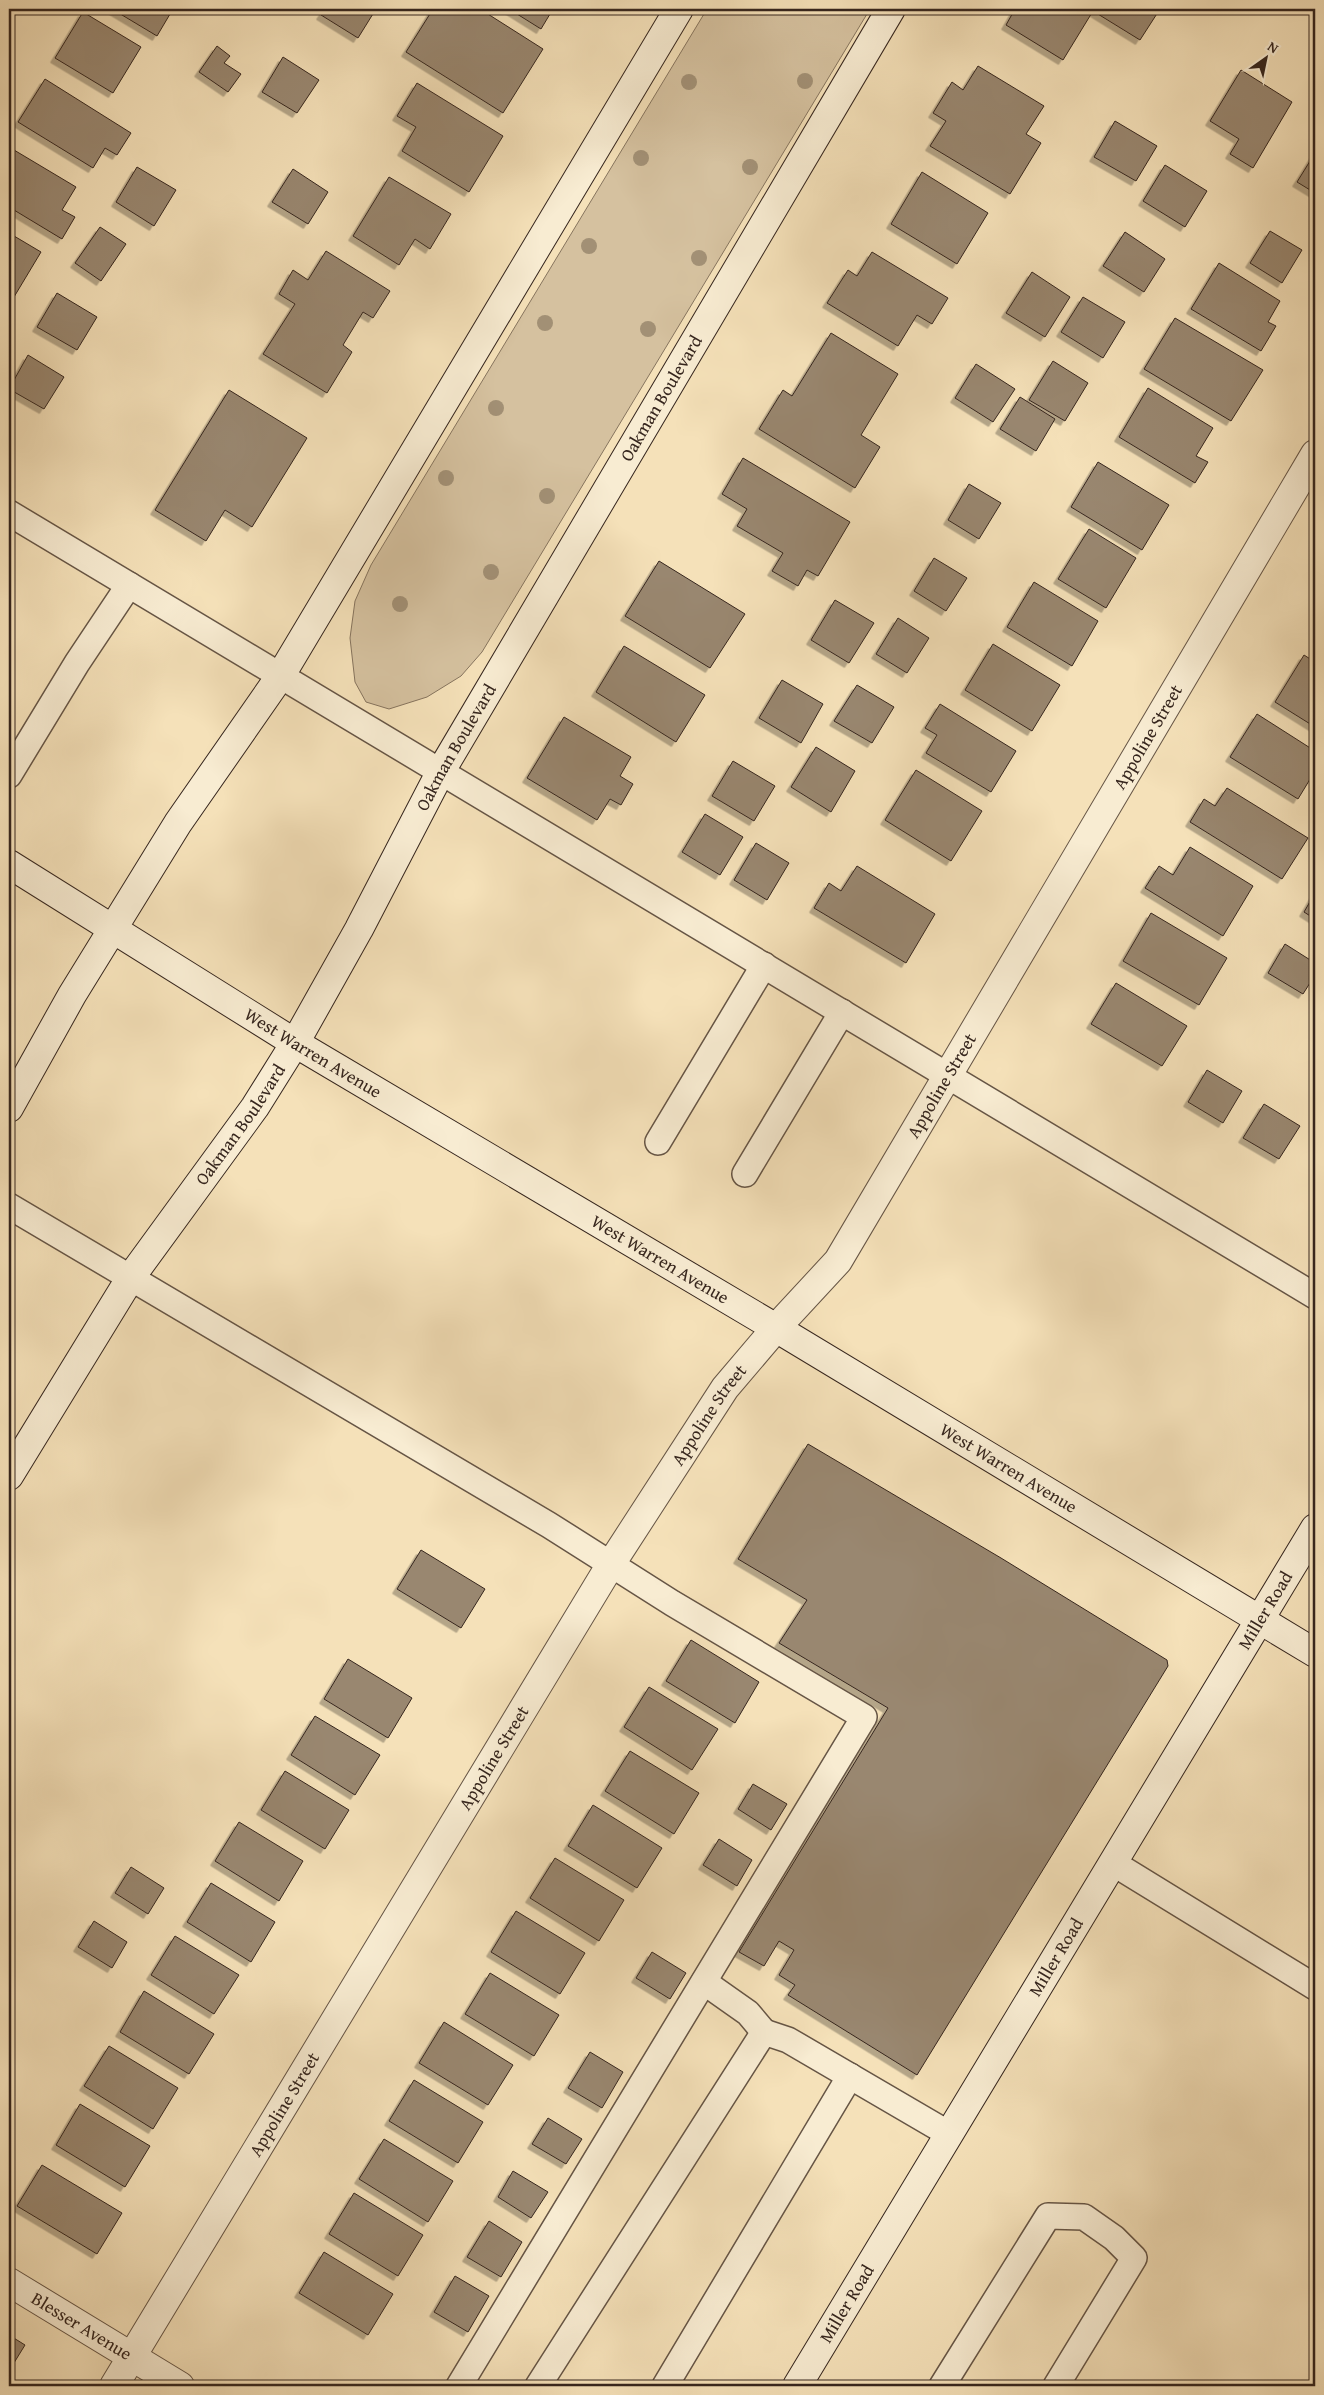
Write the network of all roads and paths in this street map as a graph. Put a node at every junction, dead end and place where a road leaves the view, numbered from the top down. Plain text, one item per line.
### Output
1 (679, 9) edge
2 (891, 9) edge
3 (1315, 454) edge
4 (9, 513) edge
5 (129, 585) junction
6 (281, 675) junction
7 (441, 771) junction
8 (9, 775) edge
9 (9, 864) edge
10 (111, 929) junction
11 (764, 965) junction
12 (842, 1012) junction
13 (294, 1043) junction
14 (948, 1076) junction
15 (9, 1108) edge
16 (658, 1142) dead end
17 (745, 1174) dead end
18 (9, 1206) edge
19 (131, 1277) junction
20 (1315, 1296) edge
21 (776, 1328) junction
22 (9, 1476) edge
23 (1315, 1528) edge
24 (611, 1564) junction
25 (1260, 1619) junction
26 (1315, 1653) edge
27 (1113, 1863) junction
28 (704, 1982) junction
29 (1315, 1987) edge
30 (764, 2032) junction
31 (850, 2076) junction
32 (949, 2134) junction
33 (9, 2282) edge
34 (132, 2357) junction
35 (114, 2386) edge
36 (180, 2386) edge
37 (459, 2386) edge
38 (538, 2386) edge
39 (665, 2386) edge
40 (797, 2386) edge
41 (942, 2386) edge
42 (1056, 2386) edge

1 - 6 street
2 - 7 street, Oakman Boulevard
3 - 14 street, Appoline Street
4 - 5 lane
5 - 6 lane
5 - 8 lane
6 - 7 lane
6 - 10 street
7 - 11 lane
7 - 13 street, Oakman Boulevard
9 - 10 street, West Warren Avenue
10 - 13 street, West Warren Avenue
10 - 15 street
11 - 12 lane
11 - 16 lane
12 - 14 lane
12 - 17 lane
13 - 19 street, Oakman Boulevard
13 - 21 street, West Warren Avenue
14 - 20 lane
14 - 21 street, Appoline Street
18 - 19 lane
19 - 22 street, Oakman Boulevard
19 - 24 lane
21 - 24 street, Appoline Street
21 - 25 street, West Warren Avenue
23 - 25 street, Miller Road
24 - 28 lane
24 - 34 street, Appoline Street
25 - 26 street, West Warren Avenue
25 - 27 street, Miller Road
27 - 29 lane
27 - 32 street, Miller Road
28 - 30 lane
28 - 37 lane
30 - 31 lane
30 - 38 lane
31 - 32 lane
31 - 39 lane
32 - 40 street, Miller Road
33 - 34 street, Blesser Avenue
34 - 35 street, Appoline Street
34 - 36 street, Blesser Avenue
41 - 42 lane

